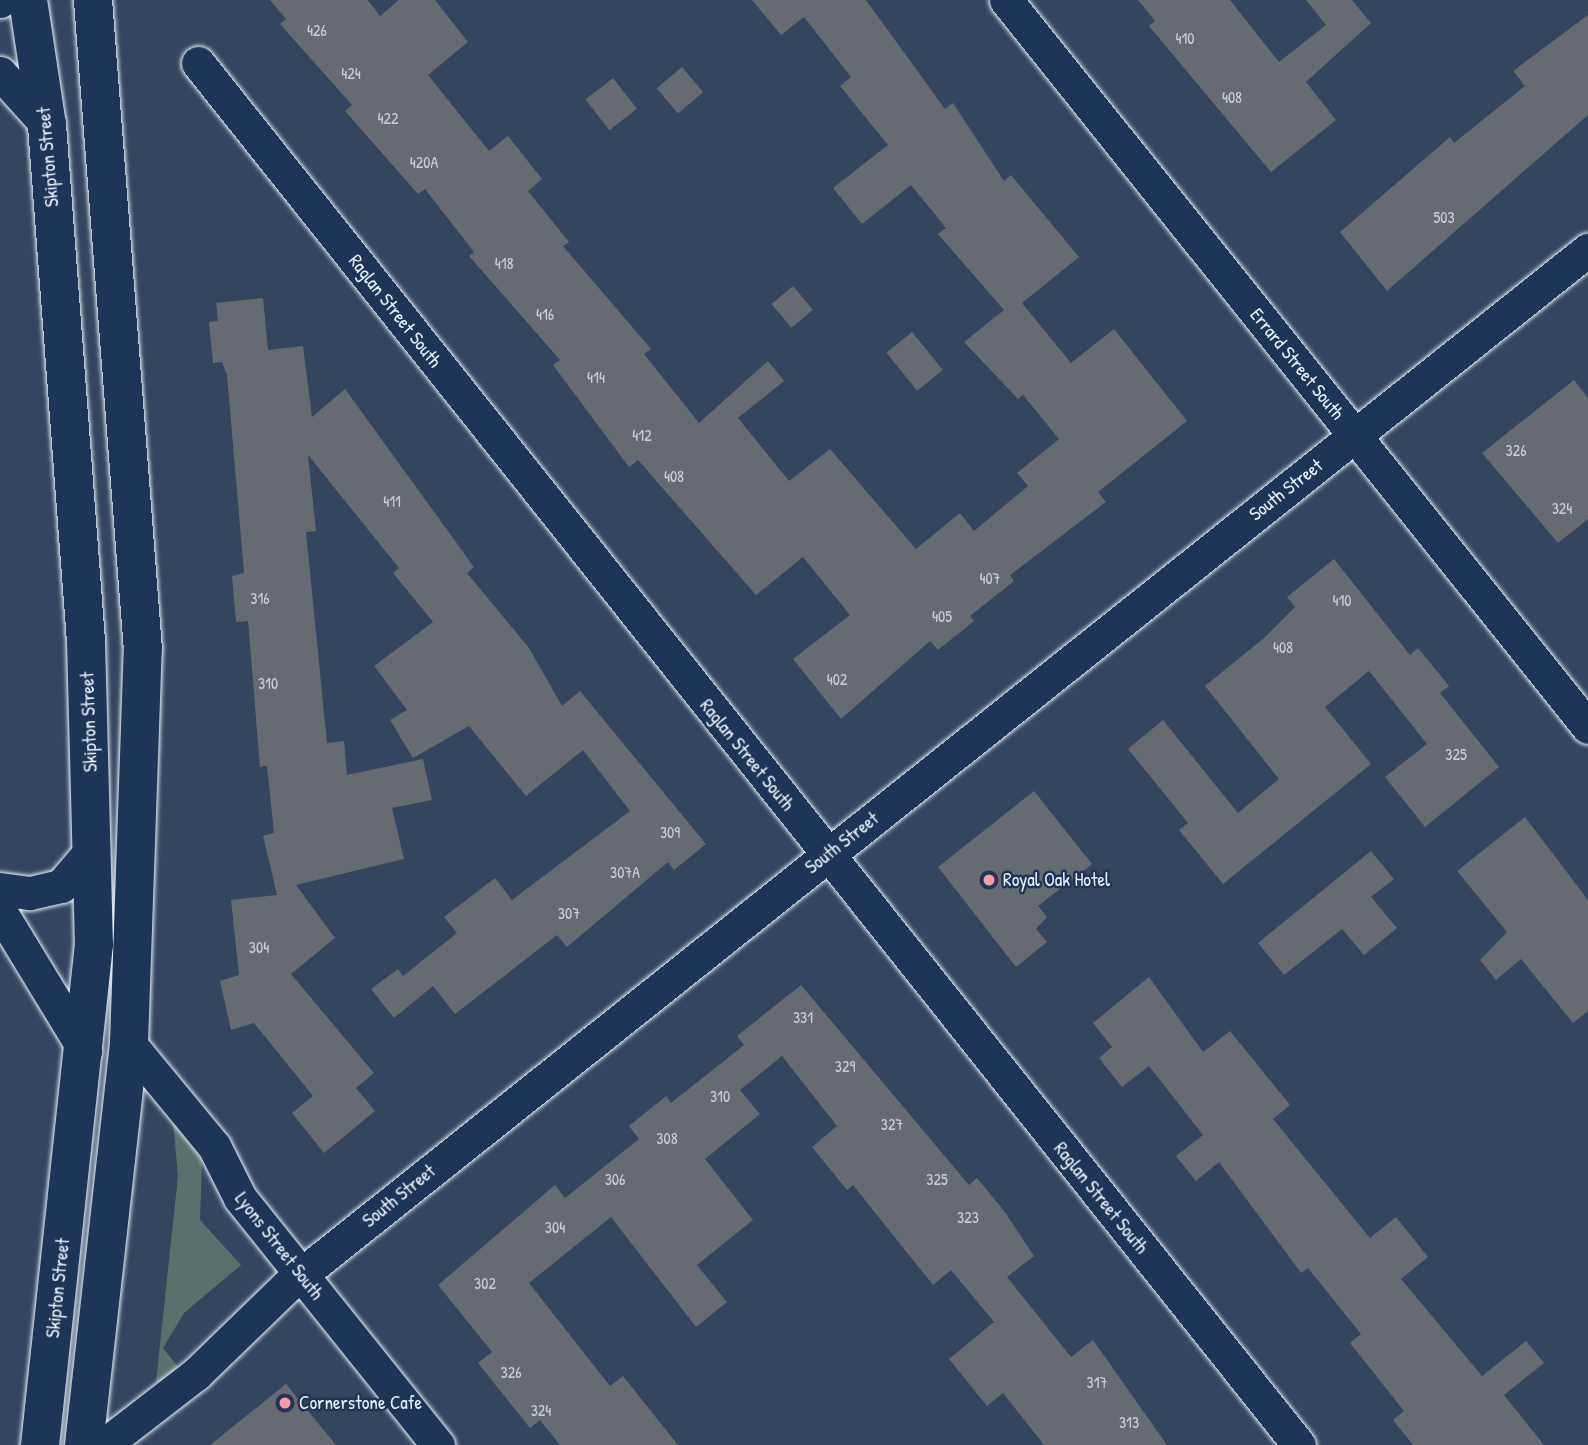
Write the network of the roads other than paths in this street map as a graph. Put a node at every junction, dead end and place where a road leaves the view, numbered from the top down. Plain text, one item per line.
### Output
1 (28, 0) edge
2 (93, 0) edge
3 (1006, 0) edge
4 (198, 63) dead end
5 (0, 73) edge
6 (47, 125) junction
7 (1588, 250) edge
8 (1354, 436) junction
9 (1588, 727) edge
10 (93, 848) junction
11 (827, 854) junction
12 (0, 888) edge
13 (0, 911) edge
14 (129, 1043) junction
15 (85, 1051) junction
16 (301, 1275) junction
17 (40, 1444) edge
18 (84, 1445) edge
19 (104, 1445) edge
20 (438, 1445) edge
21 (1299, 1445) edge

1 - 6 highway, Skipton Street
2 - 14 highway
3 - 8 street, Errard Street South
4 - 11 street, Raglan Street South
5 - 6 street
6 - 10 highway, Skipton Street
7 - 8 street, South Street
8 - 9 street, Errard Street South
8 - 11 street, South Street
10 - 12 street
10 - 15 highway, Skipton Street
11 - 16 street, South Street
11 - 21 street, Raglan Street South
13 - 15 street
14 - 16 street, Lyons Street South
14 - 18 highway
15 - 17 highway, Skipton Street
16 - 19 street, South Street
16 - 20 street, Lyons Street South

